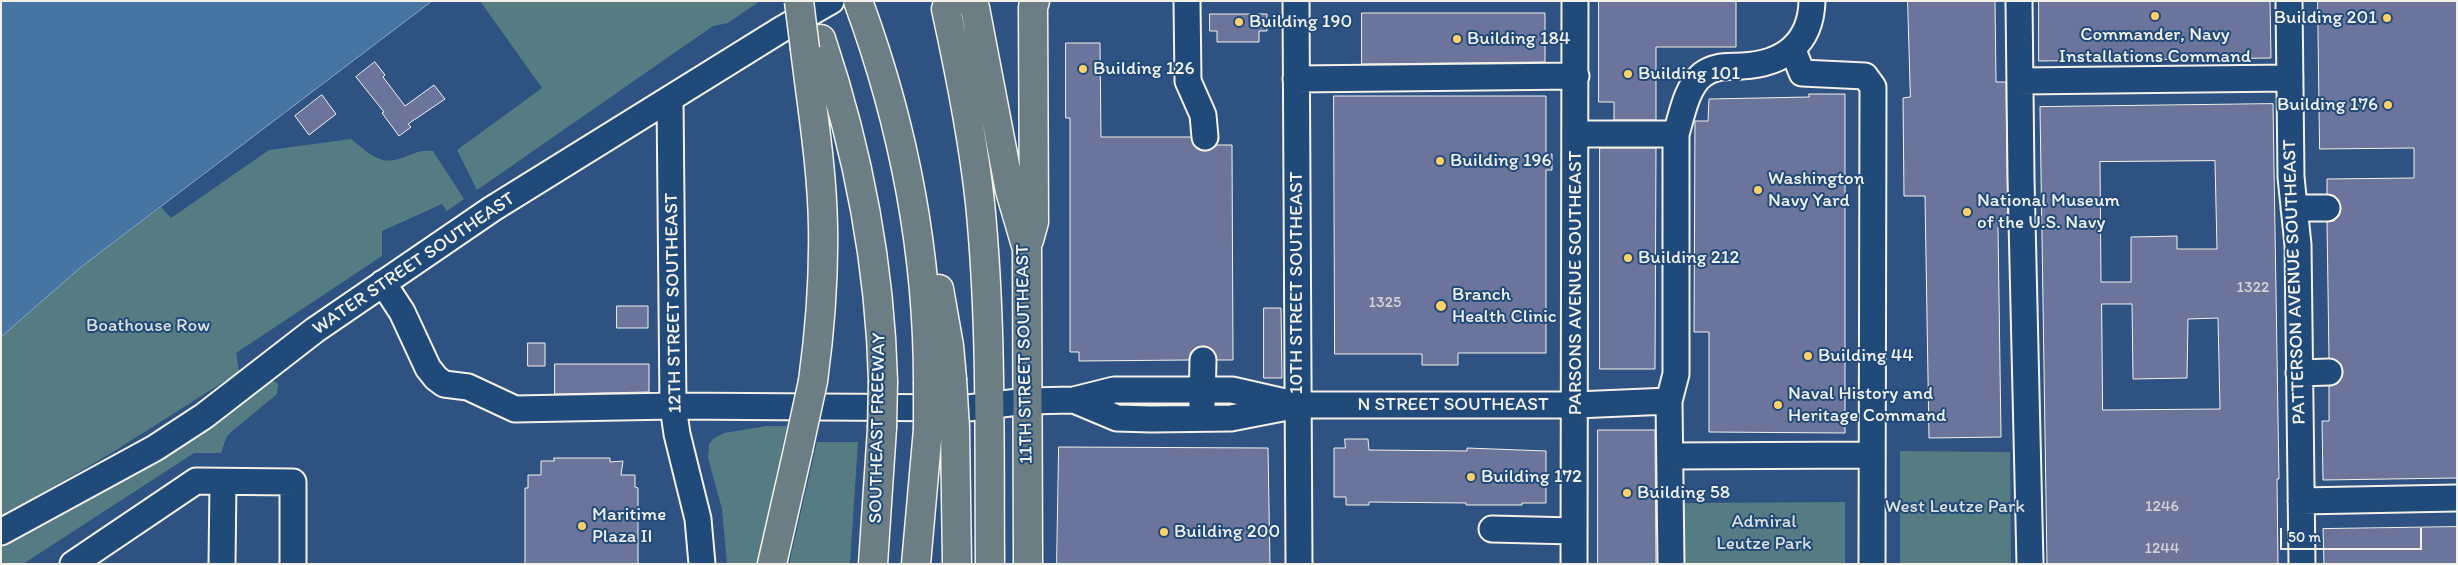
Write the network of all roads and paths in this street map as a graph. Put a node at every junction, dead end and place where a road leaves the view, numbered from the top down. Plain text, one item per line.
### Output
1 (799, 1) edge
2 (806, 1) edge
3 (831, 1) edge
4 (949, 1) edge
5 (969, 1) edge
6 (1035, 1) edge
7 (1187, 1) edge
8 (1296, 1) edge
9 (1575, 1) edge
10 (1812, 1) edge
11 (2020, 1) edge
12 (2289, 1) edge
13 (862, 12) edge
14 (813, 44) junction
15 (1793, 50) junction
16 (1576, 76) junction
17 (2290, 78) junction
18 (1296, 79) junction
19 (2020, 82) junction
20 (670, 100) junction
21 (1577, 134) junction
22 (1676, 134) junction
23 (1205, 137) dead end
24 (2294, 208) junction
25 (2327, 208) dead end
26 (1027, 249) junction
27 (384, 283) junction
28 (1204, 360) dead end
29 (2329, 372) dead end
30 (2299, 373) junction
31 (940, 380) junction
32 (1203, 390) junction
33 (1074, 400) junction
34 (1027, 401) junction
35 (1669, 401) junction
36 (990, 405) junction
37 (1298, 405) junction
38 (1576, 405) junction
39 (673, 406) junction
40 (1202, 418) junction
41 (1871, 455) junction
42 (1670, 456) junction
43 (223, 482) junction
44 (2457, 498) edge
45 (2301, 501) junction
46 (1492, 529) dead end
47 (1574, 531) junction
48 (1, 532) edge
49 (73, 564) edge
50 (222, 564) edge
51 (293, 564) edge
52 (702, 564) edge
53 (772, 564) edge
54 (873, 564) edge
55 (916, 564) edge
56 (957, 564) edge
57 (990, 564) edge
58 (1028, 564) edge
59 (1299, 564) edge
60 (1574, 564) edge
61 (1671, 564) edge
62 (1872, 564) edge
63 (2030, 564) edge
64 (2302, 564) edge

1 - 14 main road, bridge
2 - 14 main road, SOUTHEAST FREEWAY
3 - 20 street, WATER STREET SOUTHEAST
4 - 36 main road, 11TH STREET SOUTHEAST
5 - 26 main road, 11TH STREET SOUTHEAST
6 - 26 main road
7 - 23 street
8 - 18 street, 10TH STREET SOUTHEAST
9 - 16 street, PARSONS AVENUE SOUTHEAST
10 - 15 street
11 - 19 street
12 - 17 street, PATTERSON AVENUE SOUTHEAST
13 - 31 main road
14 - 53 main road, bridge
14 - 54 main road, SOUTHEAST FREEWAY, bridge
15 - 22 street
15 - 41 street
16 - 18 street
16 - 21 street, PARSONS AVENUE SOUTHEAST
17 - 19 street
17 - 24 street, PATTERSON AVENUE SOUTHEAST
18 - 37 street, 10TH STREET SOUTHEAST
19 - 63 street
20 - 27 street, WATER STREET SOUTHEAST
20 - 39 street, 12TH STREET SOUTHEAST
21 - 22 street
21 - 38 street, PARSONS AVENUE SOUTHEAST
22 - 35 street
24 - 25 street
24 - 30 street, PATTERSON AVENUE SOUTHEAST
26 - 34 main road, 11TH STREET SOUTHEAST
27 - 39 street, N STREET SOUTHEAST
27 - 48 street, WATER STREET SOUTHEAST
28 - 32 street
29 - 30 street
30 - 45 street, PATTERSON AVENUE SOUTHEAST
31 - 55 main road, bridge
31 - 56 main road, bridge
32 - 33 street, N STREET SOUTHEAST
32 - 37 street, N STREET SOUTHEAST
32 - 40 street
33 - 34 street, N STREET SOUTHEAST
33 - 40 street, N STREET SOUTHEAST
34 - 36 street, N STREET SOUTHEAST
34 - 58 main road, 11TH STREET SOUTHEAST
35 - 38 street, N STREET SOUTHEAST
35 - 42 street
36 - 39 street, N STREET SOUTHEAST
36 - 57 main road, 11TH STREET SOUTHEAST
37 - 38 street, N STREET SOUTHEAST
37 - 40 street, N STREET SOUTHEAST
37 - 59 street, 10TH STREET SOUTHEAST
38 - 47 street, PARSONS AVENUE SOUTHEAST
39 - 52 street, 12TH STREET SOUTHEAST
41 - 42 street
41 - 62 street
42 - 61 street
43 - 49 street
43 - 50 street
43 - 51 street
44 - 45 street
45 - 64 street, PATTERSON AVENUE SOUTHEAST
46 - 47 street
47 - 60 street, PARSONS AVENUE SOUTHEAST

